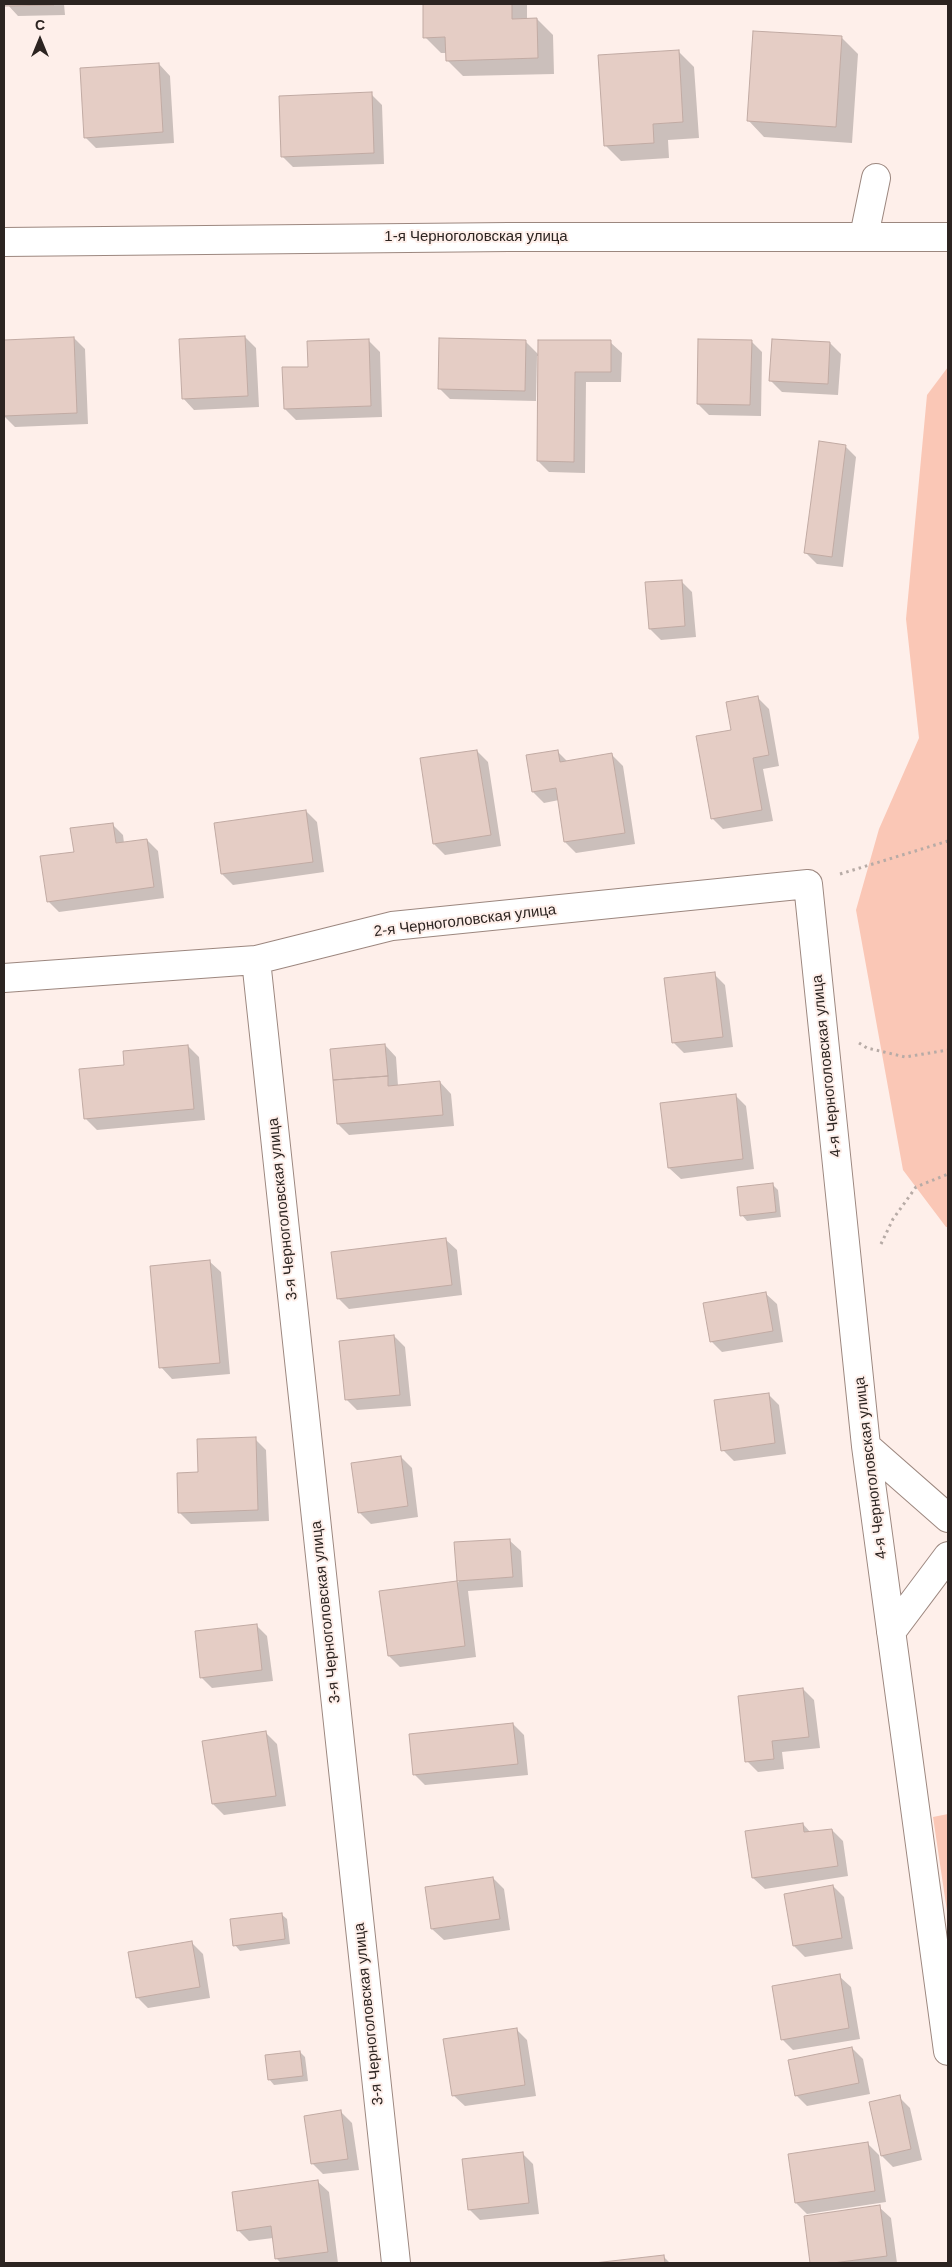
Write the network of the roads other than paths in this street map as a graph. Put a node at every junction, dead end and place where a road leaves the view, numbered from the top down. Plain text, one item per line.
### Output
1 (876, 178) dead end
2 (864, 236) junction
3 (948, 237) edge
4 (4, 242) edge
5 (808, 884) joint
6 (256, 960) junction
7 (4, 978) edge
8 (866, 1446) junction
9 (948, 1518) edge
10 (948, 1556) edge
11 (891, 1632) junction
12 (948, 2051) edge
13 (396, 2263) edge

1 - 2 street
2 - 3 street, 1-я Черноголовская улица
2 - 4 street, 1-я Черноголовская улица
5 - 6 street, 2-я Черноголовская улица
5 - 8 street, 4-я Черноголовская улица
6 - 7 street, 2-я Черноголовская улица
6 - 13 street, 3-я Черноголовская улица
8 - 9 street
8 - 11 street, 4-я Черноголовская улица
10 - 11 street
11 - 12 street, 4-я Черноголовская улица

